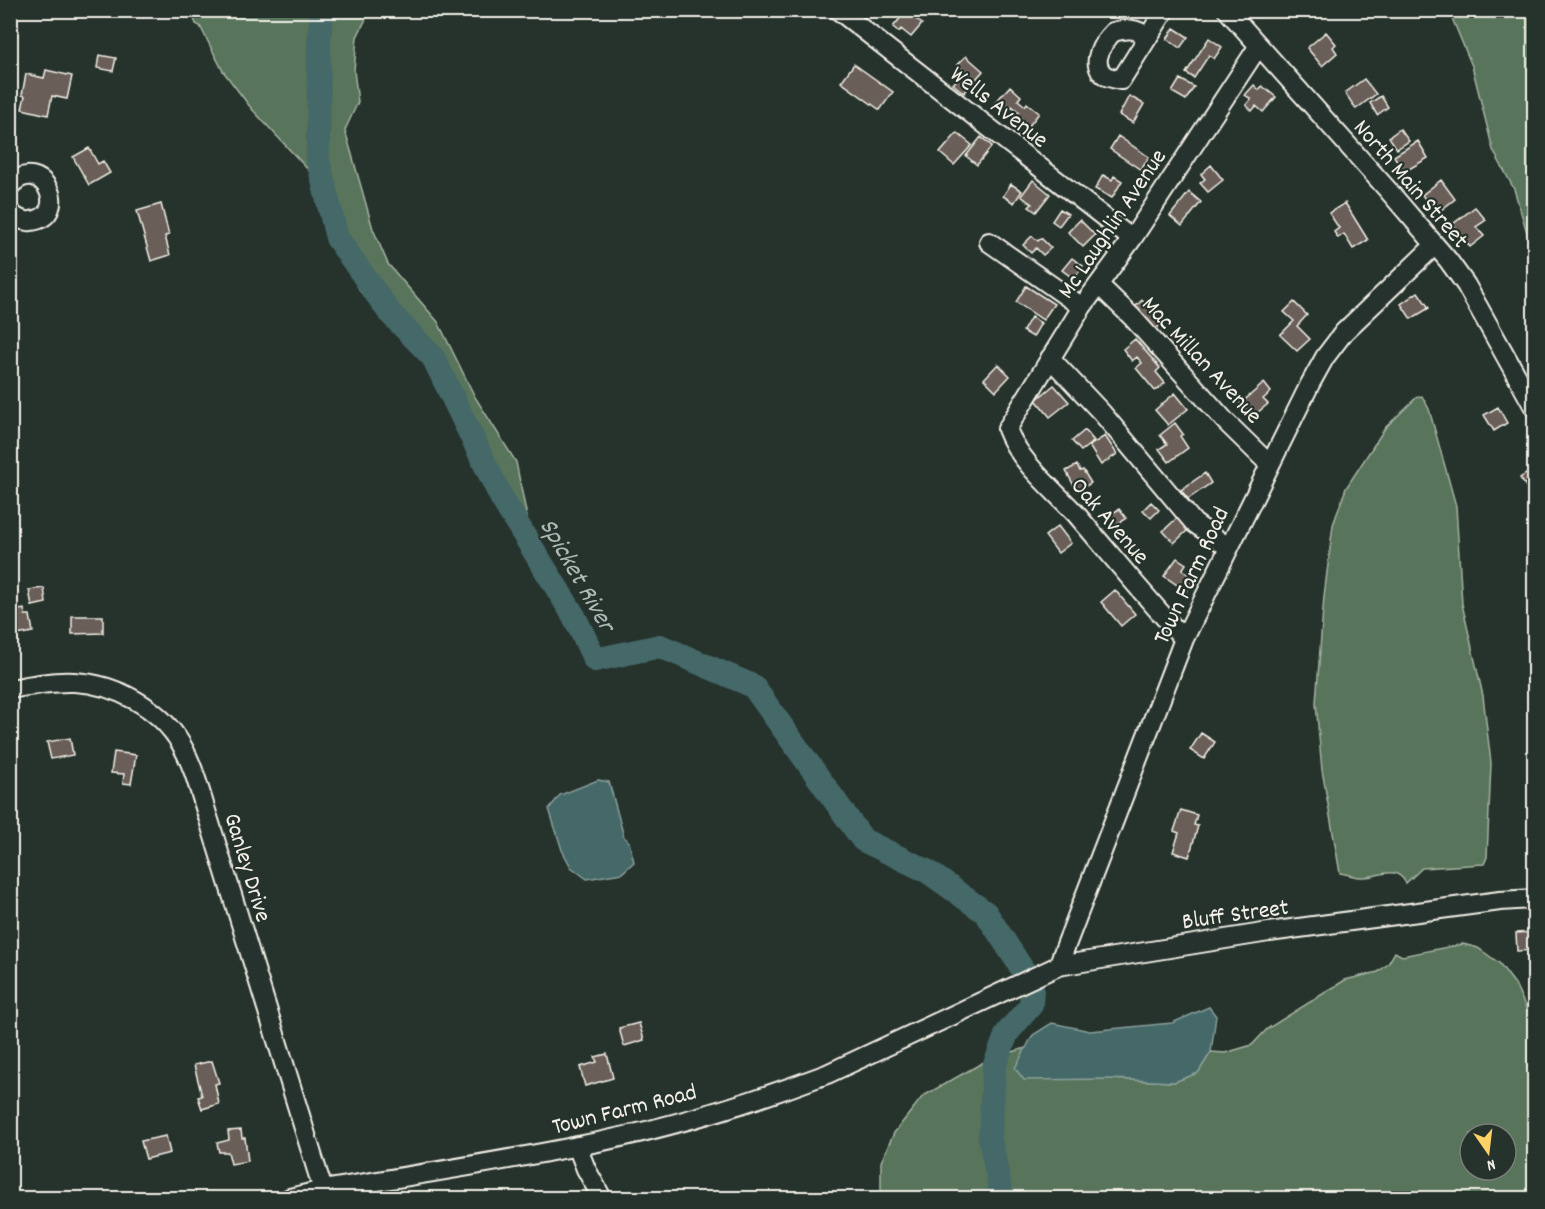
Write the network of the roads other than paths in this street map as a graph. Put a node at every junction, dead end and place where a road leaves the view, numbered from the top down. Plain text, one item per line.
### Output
1 (838, 10) edge
2 (1165, 10) edge
3 (1227, 10) edge
4 (1148, 37) dead end
5 (1258, 47) junction
6 (13, 177) edge
7 (10, 212) edge
8 (1132, 239) junction
9 (988, 242) dead end
10 (1435, 245) junction
11 (1099, 285) junction
12 (1083, 307) junction
13 (1050, 358) junction
14 (1534, 407) edge
15 (1008, 429) joint
16 (1270, 465) junction
17 (1228, 547) junction
18 (1184, 639) junction
19 (10, 689) edge
20 (1534, 899) edge
21 (1058, 966) junction
22 (954, 1015) joint
23 (577, 1146) junction
24 (323, 1190) junction
25 (290, 1198) edge
26 (602, 1198) edge

1 - 8 street, Wells Avenue
2 - 4 street
3 - 5 street, North Main Street
5 - 8 street, Mc Laughlin Avenue
5 - 10 street, North Main Street
6 - 7 street
8 - 11 street, Mc Laughlin Avenue
9 - 12 street
10 - 14 street, North Main Street
10 - 16 street, Town Farm Road
11 - 12 street, Mc Laughlin Avenue
11 - 16 street, Mac Millan Avenue
12 - 13 street, Mc Laughlin Avenue
13 - 15 street, Mc Laughlin Avenue
13 - 17 street
15 - 18 street, Oak Avenue
16 - 17 street, Town Farm Road
17 - 18 street, Town Farm Road
18 - 21 street, Town Farm Road
19 - 24 street, Ganley Drive
20 - 21 street, Bluff Street
21 - 22 street, Bluff Street
22 - 23 street, Town Farm Road
23 - 24 street, Town Farm Road
23 - 26 street
24 - 25 street, Town Farm Road

